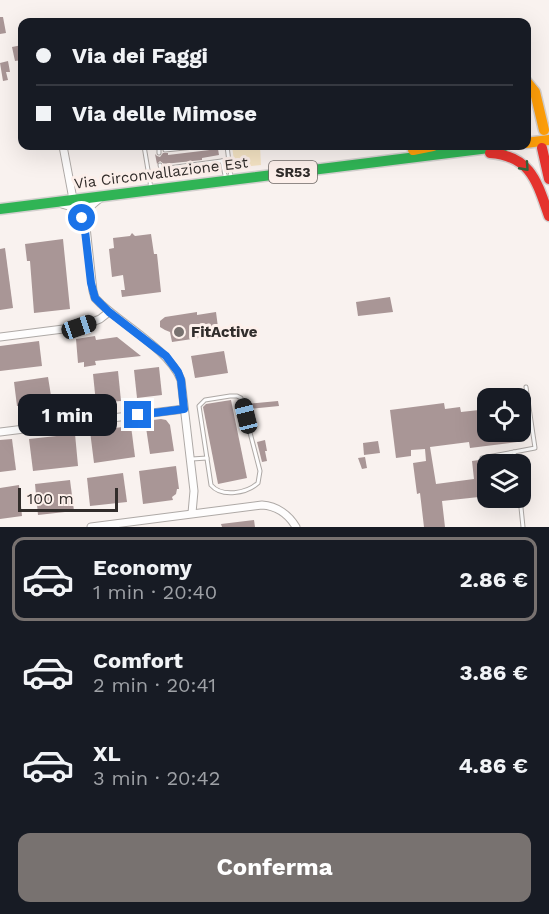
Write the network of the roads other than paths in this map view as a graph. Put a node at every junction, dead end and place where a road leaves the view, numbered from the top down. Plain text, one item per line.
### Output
1 (531, 87) edge
2 (531, 102) edge
3 (531, 137) edge
4 (546, 140) edge
5 (531, 142) edge
6 (64, 150) edge
7 (145, 150) edge
8 (228, 150) edge
9 (415, 150) edge
10 (472, 150) edge
11 (229, 160) junction
12 (388, 160) junction
13 (222, 162) junction
14 (355, 164) junction
15 (160, 165) dead end
16 (549, 179) edge
17 (229, 180) junction
18 (152, 190) junction
19 (107, 194) junction
20 (73, 199) junction
21 (50, 202) junction
22 (0, 209) edge
23 (549, 216) edge
24 (84, 222) junction
25 (109, 312) junction
26 (0, 337) edge
27 (526, 387) dead end
28 (184, 409) junction
29 (0, 432) edge
30 (514, 452) joint
31 (503, 454) edge
32 (207, 458) junction
33 (190, 459) junction
34 (194, 489) junction
35 (521, 508) edge
36 (203, 512) junction
37 (192, 513) junction
38 (91, 527) edge
39 (296, 527) edge
40 (523, 527) edge

1 - 4 main road
2 - 4 main road
3 - 4 main road
4 - 5 main road
4 - 16 main road
6 - 20 street
7 - 18 lane
8 - 11 lane
9 - 14 main road
10 - 12 main road, Via Circonvallazione Est / SR53
11 - 13 lane
11 - 17 lane
12 - 14 main road, Via Circonvallazione Est / SR53
12 -> 23 main road
13 - 15 lane
13 - 17 lane
14 - 17 main road, Via Circonvallazione Est / SR53
17 - 18 main road, Via Circonvallazione Est / SR53
18 - 19 main road, Via Circonvallazione Est / SR53
19 - 20 main road, Via Circonvallazione Est / SR53
19 - 24 street
20 - 21 main road, Via Circonvallazione Est / SR53
21 - 22 main road, Via Circonvallazione Est / SR53
21 - 24 street
24 - 25 street
25 - 26 street
25 - 28 street
27 - 30 lane
28 - 29 street
28 - 33 street
30 - 31 lane
32 - 32 lane
32 - 33 lane
33 - 34 street
34 - 36 street
34 - 37 street
35 - 40 lane
36 - 37 street
36 - 39 street
37 - 38 street

